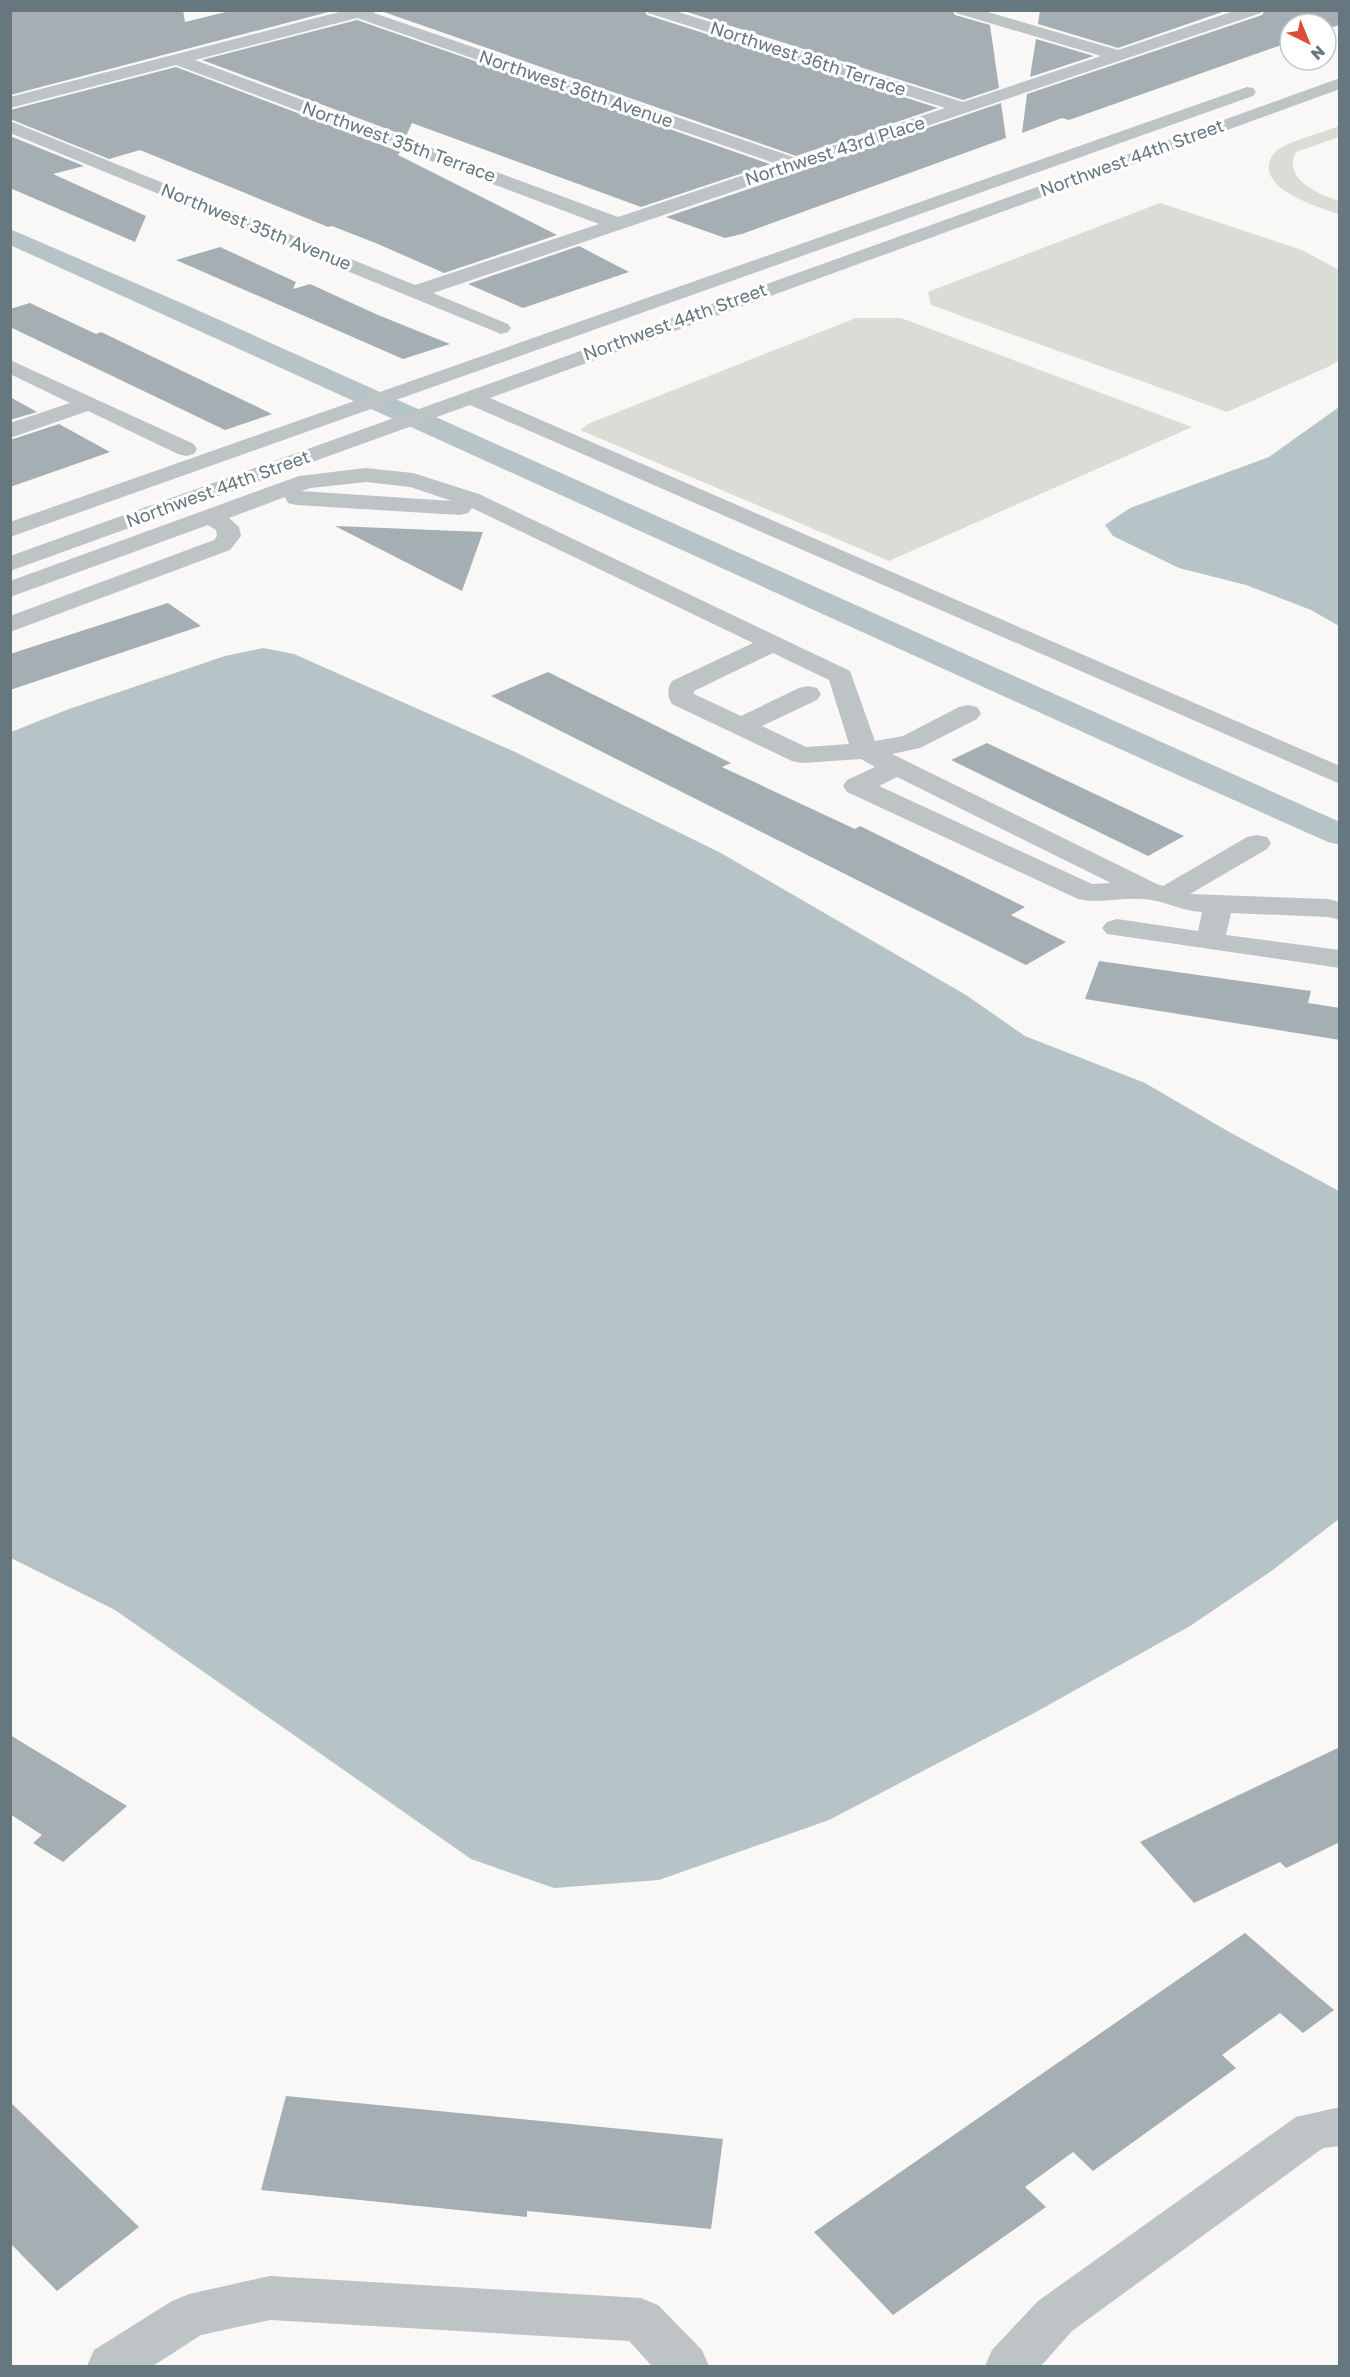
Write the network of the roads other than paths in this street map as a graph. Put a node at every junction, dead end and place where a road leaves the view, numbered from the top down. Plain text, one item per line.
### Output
1 (654, 10) edge
2 (962, 10) edge
3 (1255, 10) edge
4 (363, 12) edge
5 (1119, 56) junction
6 (179, 60) junction
7 (1340, 82) edge
8 (1261, 87) dead end
9 (10, 103) edge
10 (963, 108) junction
11 (10, 126) edge
12 (795, 165) junction
13 (618, 224) junction
14 (415, 292) junction
15 (501, 328) dead end
16 (10, 366) edge
17 (469, 397) junction
18 (87, 404) junction
19 (10, 431) edge
20 (189, 457) junction
21 (231, 484) junction
22 (209, 516) junction
23 (10, 530) edge
24 (10, 564) edge
25 (10, 590) edge
26 (10, 625) edge
27 (772, 644) junction
28 (808, 694) dead end
29 (968, 713) dead end
30 (741, 726) junction
31 (865, 752) junction
32 (896, 767) junction
33 (1340, 776) edge
34 (1257, 843) dead end
35 (1157, 893) junction
36 (1218, 904) junction
37 (1340, 911) edge
38 (1117, 928) dead end
39 (1210, 942) junction
40 (1340, 959) edge
41 (1340, 2126) edge
42 (112, 2367) edge
43 (684, 2367) edge
44 (1010, 2367) edge

1 - 10 street, Northwest 36th Terrace
2 - 5 street
3 - 5 street, Northwest 43rd Place
4 - 6 street
4 - 12 street, Northwest 36th Avenue
5 - 10 street, Northwest 43rd Place
6 - 9 street
6 - 13 street, Northwest 35th Terrace
7 - 17 street, Northwest 44th Street
8 - 20 street, Northwest 44th Street
10 - 12 street, Northwest 43rd Place
11 - 14 street, Northwest 35th Avenue
12 - 13 street, Northwest 43rd Place
13 - 14 street, Northwest 43rd Place
14 - 15 street, Northwest 35th Avenue
16 - 18 street
17 - 21 street, Northwest 44th Street
17 - 33 street
18 - 19 street
18 - 20 street
20 - 21 street
20 - 23 street, Northwest 44th Street
21 - 24 street, Northwest 44th Street
22 - 25 street
22 - 26 street
22 - 27 street
27 - 30 street
27 - 31 street
28 - 30 street
29 - 31 street
30 - 31 street
31 - 32 street
32 - 35 street
32 - 35 street
34 - 35 street
35 - 36 street
36 - 37 street
36 - 39 street
38 - 39 street
39 - 40 street
41 - 44 street
42 - 43 street

